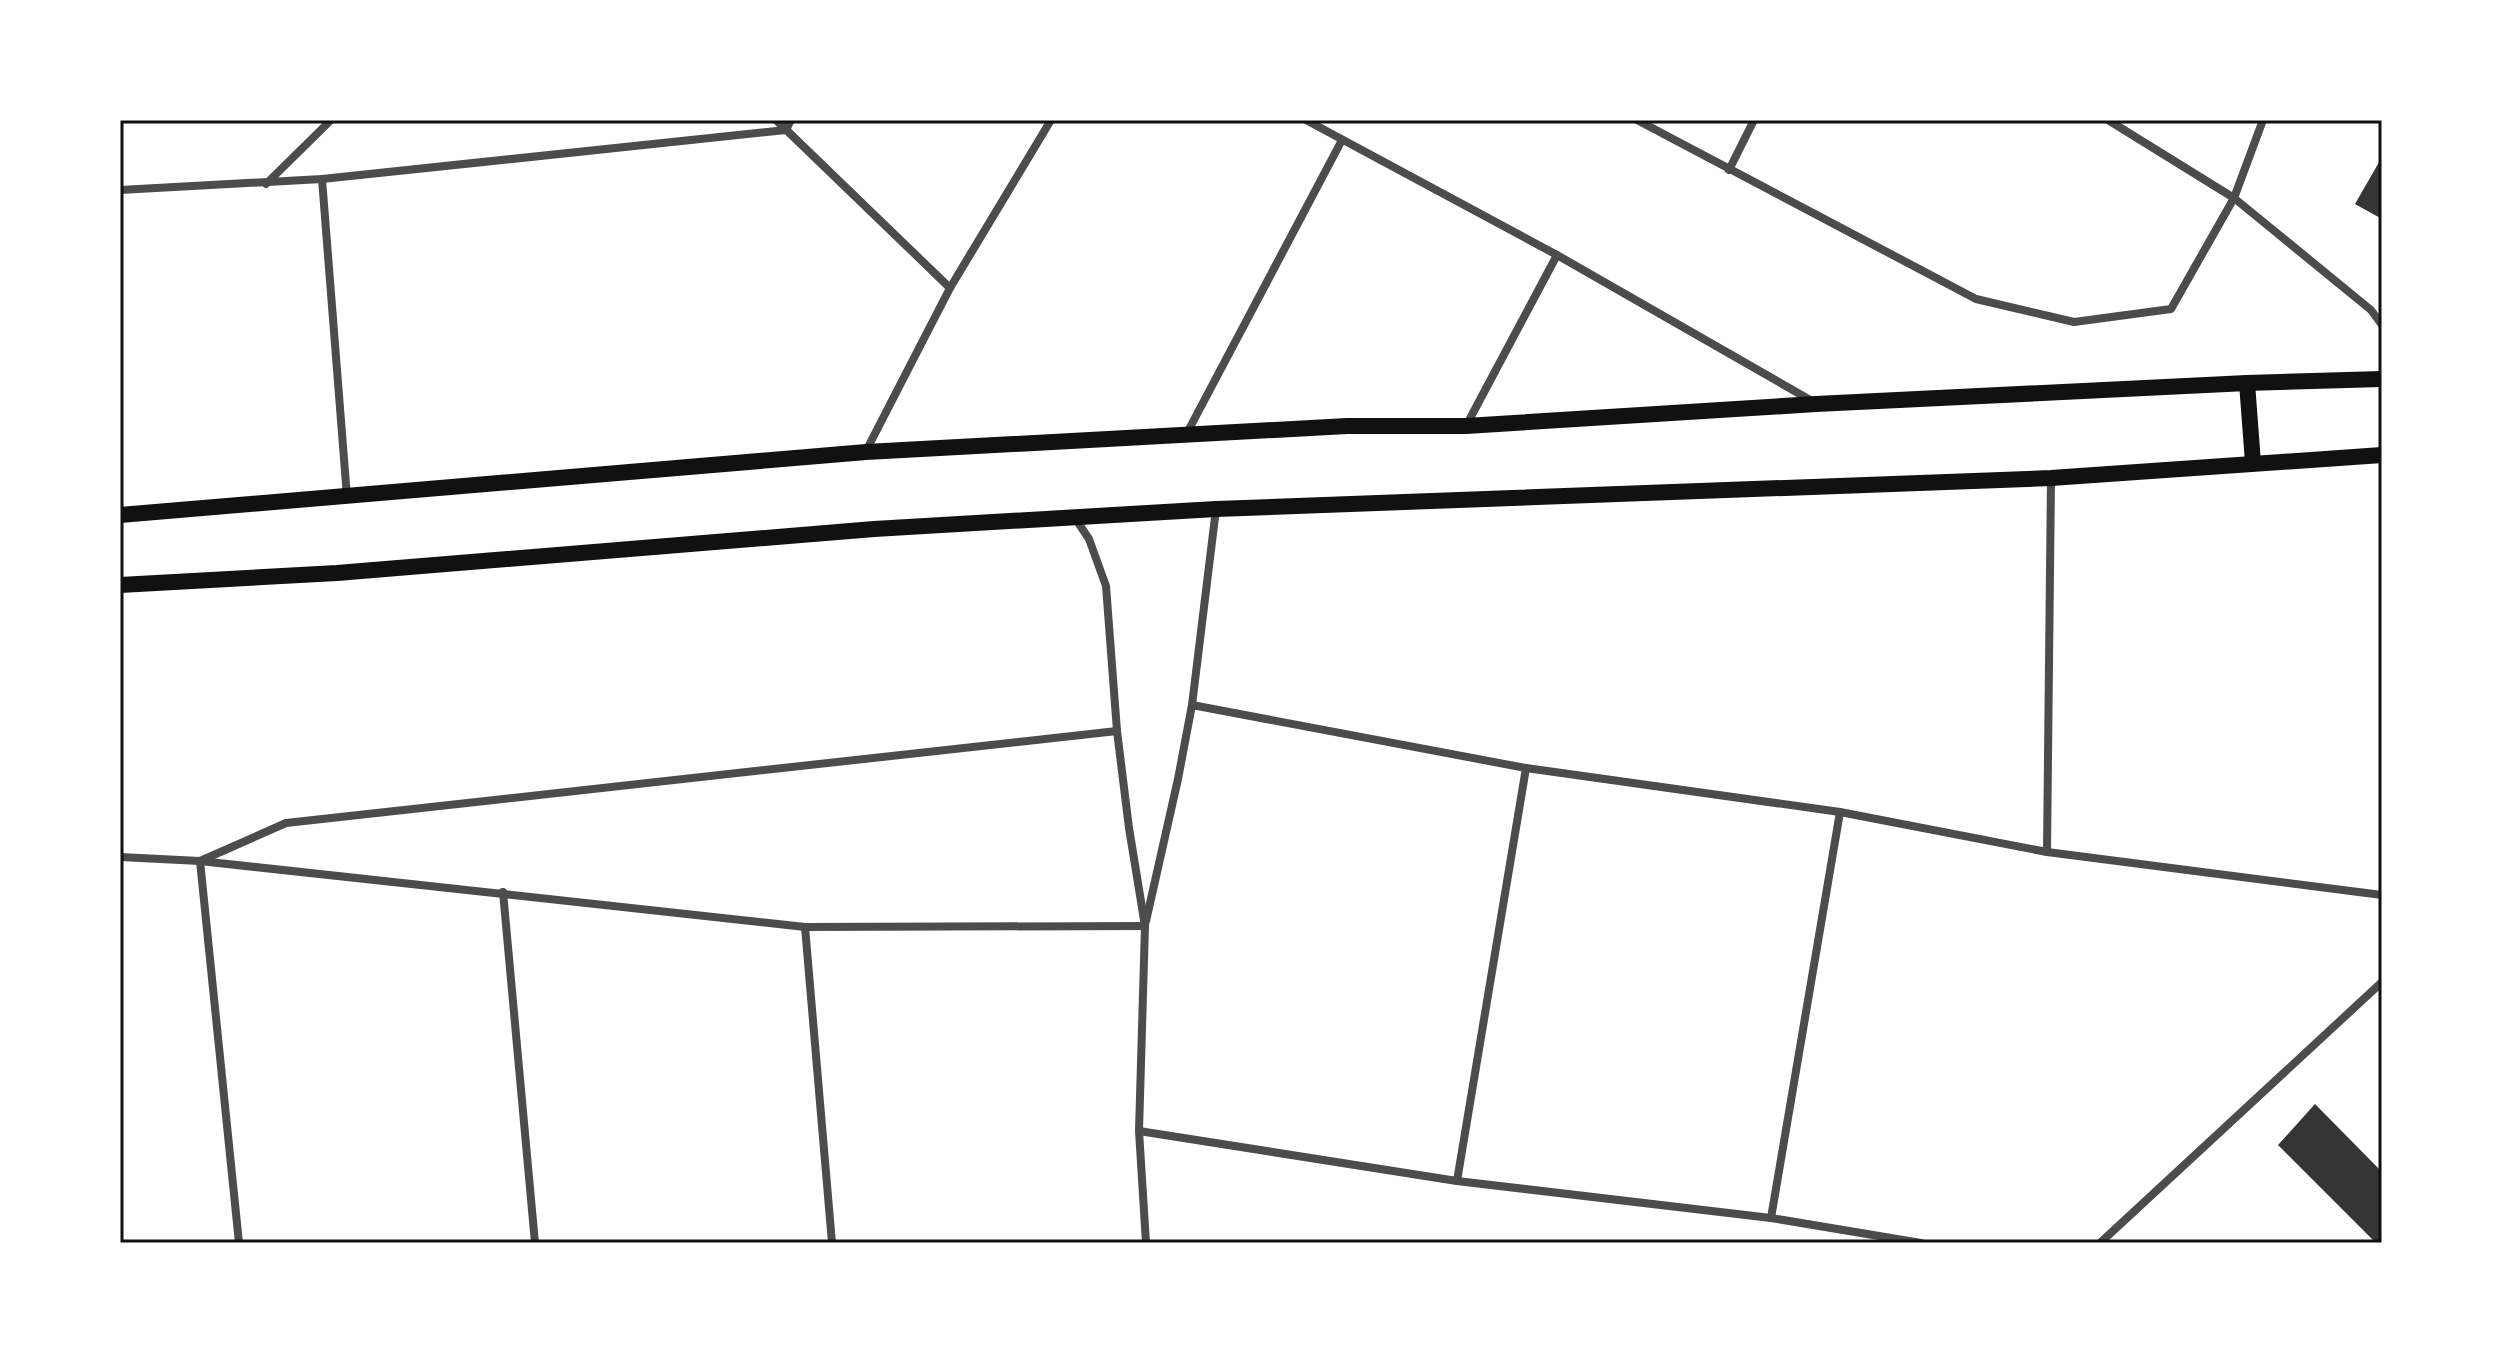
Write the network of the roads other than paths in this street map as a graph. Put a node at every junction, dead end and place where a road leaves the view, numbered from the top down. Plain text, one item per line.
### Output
1 (331, 120) edge
2 (776, 120) edge
3 (791, 120) edge
4 (1051, 120) edge
5 (1306, 120) edge
6 (1637, 120) edge
7 (1754, 120) edge
8 (2108, 120) edge
9 (2263, 120) edge
10 (786, 130) junction
11 (1342, 140) junction
12 (1729, 170) junction
13 (322, 179) junction
14 (266, 184) junction
15 (120, 190) edge
16 (2234, 198) junction
17 (1557, 255) junction
18 (950, 288) junction
19 (2382, 325) edge
20 (2382, 379) edge
21 (2247, 383) junction
22 (1816, 404) junction
23 (1466, 426) junction
24 (1187, 433) junction
25 (866, 452) junction
26 (2382, 455) edge
27 (2253, 463) junction
28 (2051, 478) junction
29 (347, 497) junction
30 (1216, 509) junction
31 (120, 515) edge
32 (1075, 517) junction
33 (120, 585) edge
34 (1192, 705) junction
35 (1117, 731) junction
36 (1526, 768) junction
37 (1840, 812) junction
38 (2047, 852) junction
39 (120, 857) edge
40 (200, 861) junction
41 (503, 892) junction
42 (2382, 895) edge
43 (1145, 926) junction
44 (805, 927) junction
45 (2382, 982) edge
46 (1139, 1131) junction
47 (1457, 1181) junction
48 (1771, 1218) junction
49 (239, 1243) edge
50 (535, 1243) edge
51 (832, 1243) edge
52 (1146, 1243) edge
53 (1921, 1243) edge
54 (2100, 1243) edge

1 - 14 street
2 - 10 street
3 - 10 street
4 - 18 street
5 - 11 street
6 - 12 street
7 - 12 street
8 - 16 street
9 - 16 street
10 - 13 street
10 - 18 street
11 - 17 street
11 - 24 street
12 - 16 street
13 - 14 street
13 - 29 street
14 - 15 street
16 - 19 street
17 - 22 street
17 - 23 street
18 - 25 street
20 - 21 main road
21 - 22 main road
21 - 27 main road
22 - 23 main road
23 - 24 main road
24 - 25 main road
25 - 29 main road
26 - 27 main road
27 - 28 main road
28 - 30 main road
28 - 38 street
29 - 31 main road
30 - 32 main road
30 - 34 street
32 - 33 main road
32 - 35 street
34 - 36 street
34 - 43 street
35 - 40 street
35 - 43 street
36 - 37 street
36 - 47 street
37 - 38 street
37 - 48 street
38 - 42 street
39 - 40 street
40 - 41 street
40 - 49 street
41 - 44 street
41 - 50 street
43 - 44 street
43 - 46 street
44 - 51 street
45 - 54 street
46 - 47 street
46 - 52 street
47 - 48 street
48 - 53 street

